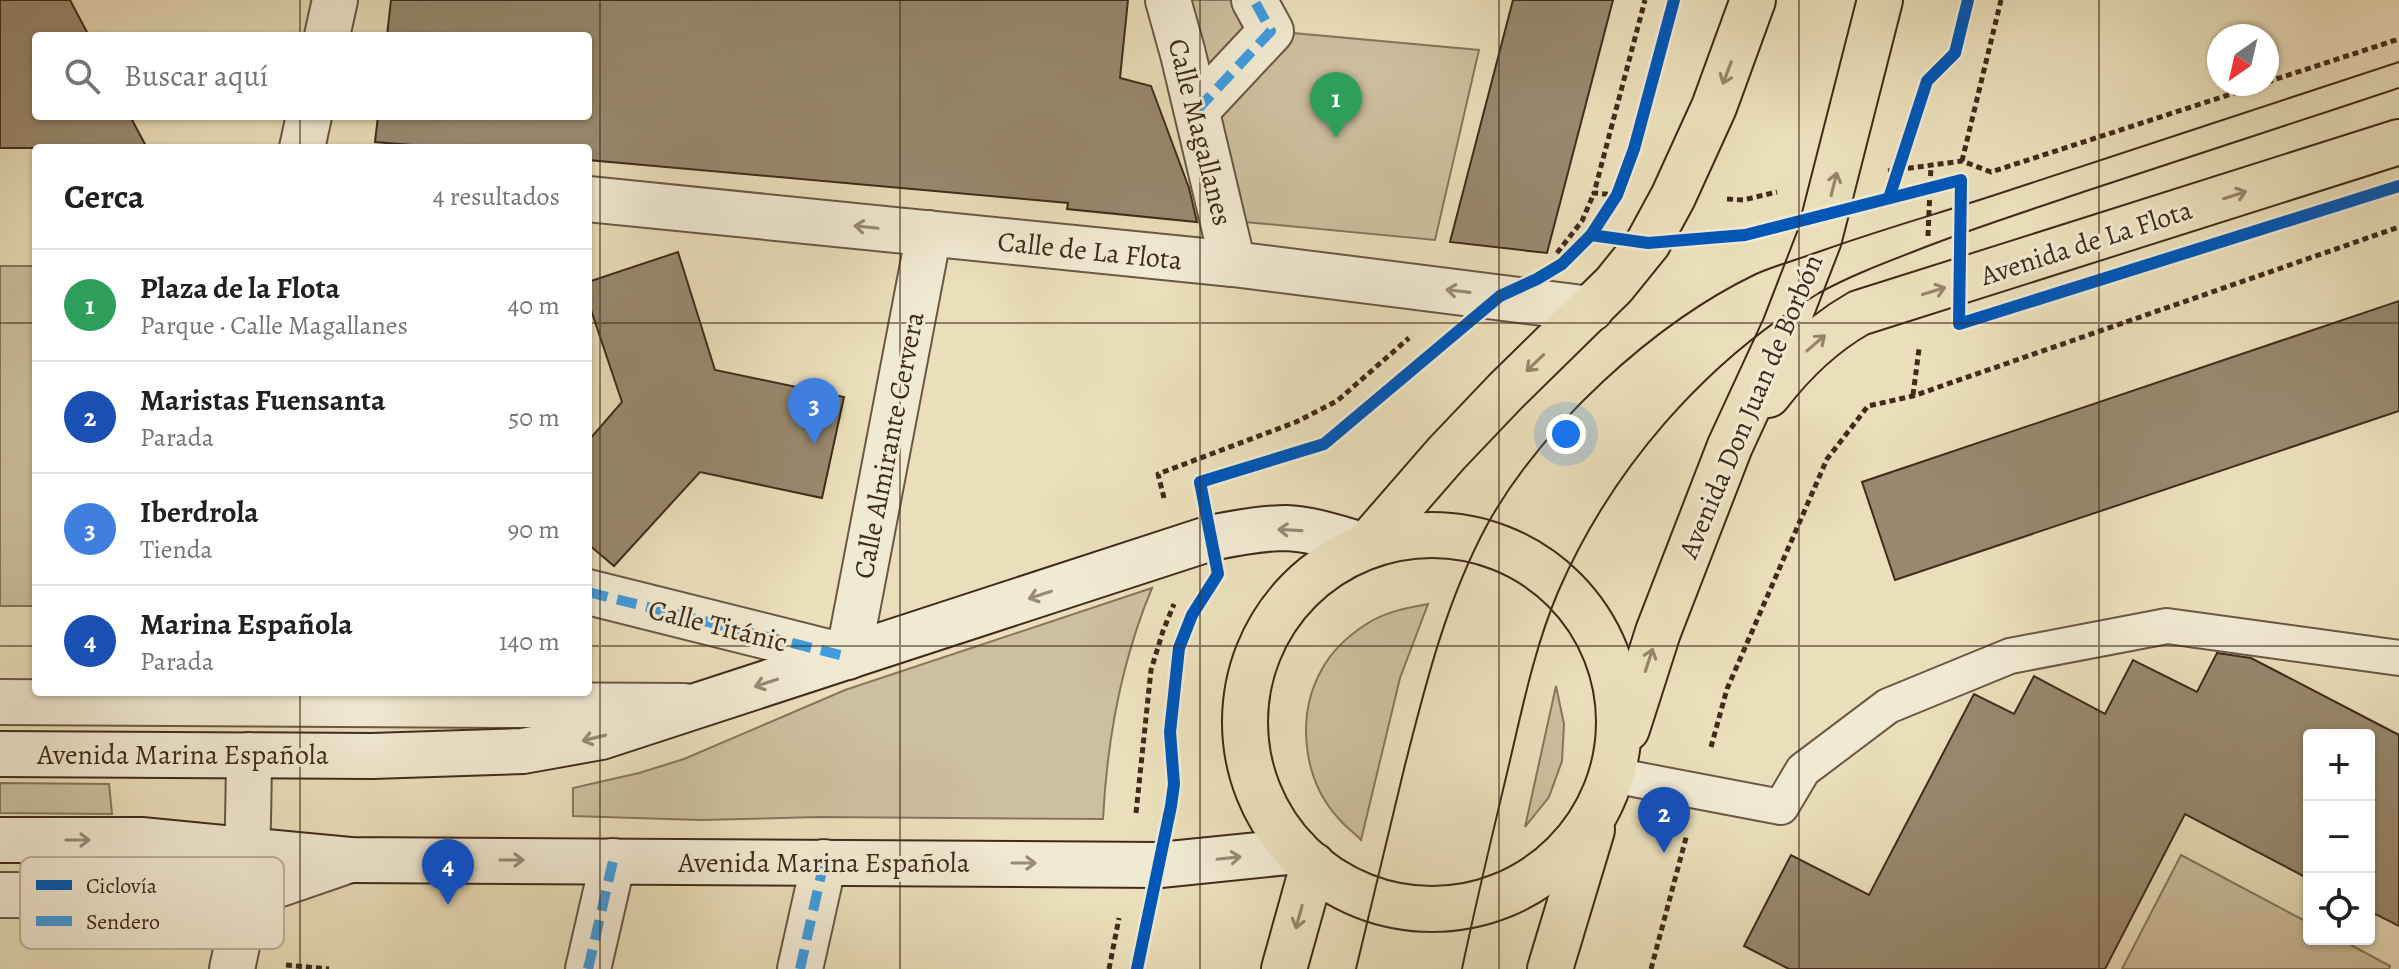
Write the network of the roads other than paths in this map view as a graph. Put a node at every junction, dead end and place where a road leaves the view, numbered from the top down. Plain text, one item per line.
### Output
1 (335, 0) edge
2 (1168, 0) edge
3 (1254, 0) edge
4 (1753, 0) edge
5 (1880, 0) edge
6 (328, 32) edge
7 (1197, 110) junction
8 (308, 120) edge
9 (2399, 142) edge
10 (303, 144) edge
11 (592, 199) edge
12 (929, 233) junction
13 (1233, 264) junction
14 (1591, 309) junction
15 (1730, 446) junction
16 (1366, 546) junction
17 (592, 593) edge
18 (848, 657) junction
19 (2399, 658) edge
20 (185, 698) edge
21 (0, 702) edge
22 (695, 706) junction
23 (0, 754) edge
24 (249, 755) junction
25 (1609, 784) junction
26 (0, 840) edge
27 (248, 851) junction
28 (248, 857) edge
29 (1305, 858) junction
30 (350, 860) junction
31 (613, 861) junction
32 (824, 862) junction
33 (284, 883) edge
34 (0, 895) edge
35 (20, 895) edge
36 (236, 949) edge
37 (232, 969) edge
38 (588, 969) edge
39 (800, 969) edge
40 (1284, 969) edge
41 (1550, 969) edge

1 - 6 street
2 - 7 street, Calle Magallanes
3 - 7 street
4 -> 14 main road
15 -> 5 main road, Avenida Don Juan de Borbón
7 - 13 street, Calle Magallanes
8 - 10 street
15 -> 9 main road, Avenida de La Flota
12 -> 11 street, Calle de La Flota
12 - 13 street, Calle de La Flota
12 - 18 street, Calle Almirante Cervera
14 -> 13 street, Calle de La Flota
14 -> 16 main road
25 -> 15 main road, Avenida Don Juan de Borbón
16 -> 18 street, Avenida Marina Española
16 - 25 main road
16 - 29 main road
17 - 18 street, Calle Titánic
18 -> 22 street, Avenida Marina Española
19 - 25 lane
20 - 21 street, Avenida Marina Española
20 - 22 street, Avenida Marina Española
22 -> 24 street, Avenida Marina Española
23 - 24 street, Avenida Marina Española
24 - 27 street
25 - 29 main road
25 - 41 main road, Avenida Don Juan de Borbón
26 -> 27 street, Avenida Marina Española
27 - 28 street
27 - 30 street, Avenida Marina Española
32 -> 29 street, Avenida Marina Española
29 -> 40 main road
30 -> 31 street, Avenida Marina Española
30 - 33 street, Avenida Marina Española
31 - 32 street, Avenida Marina Española
31 - 38 street
32 - 39 street
34 - 35 street, Avenida Marina Española
36 - 37 street

